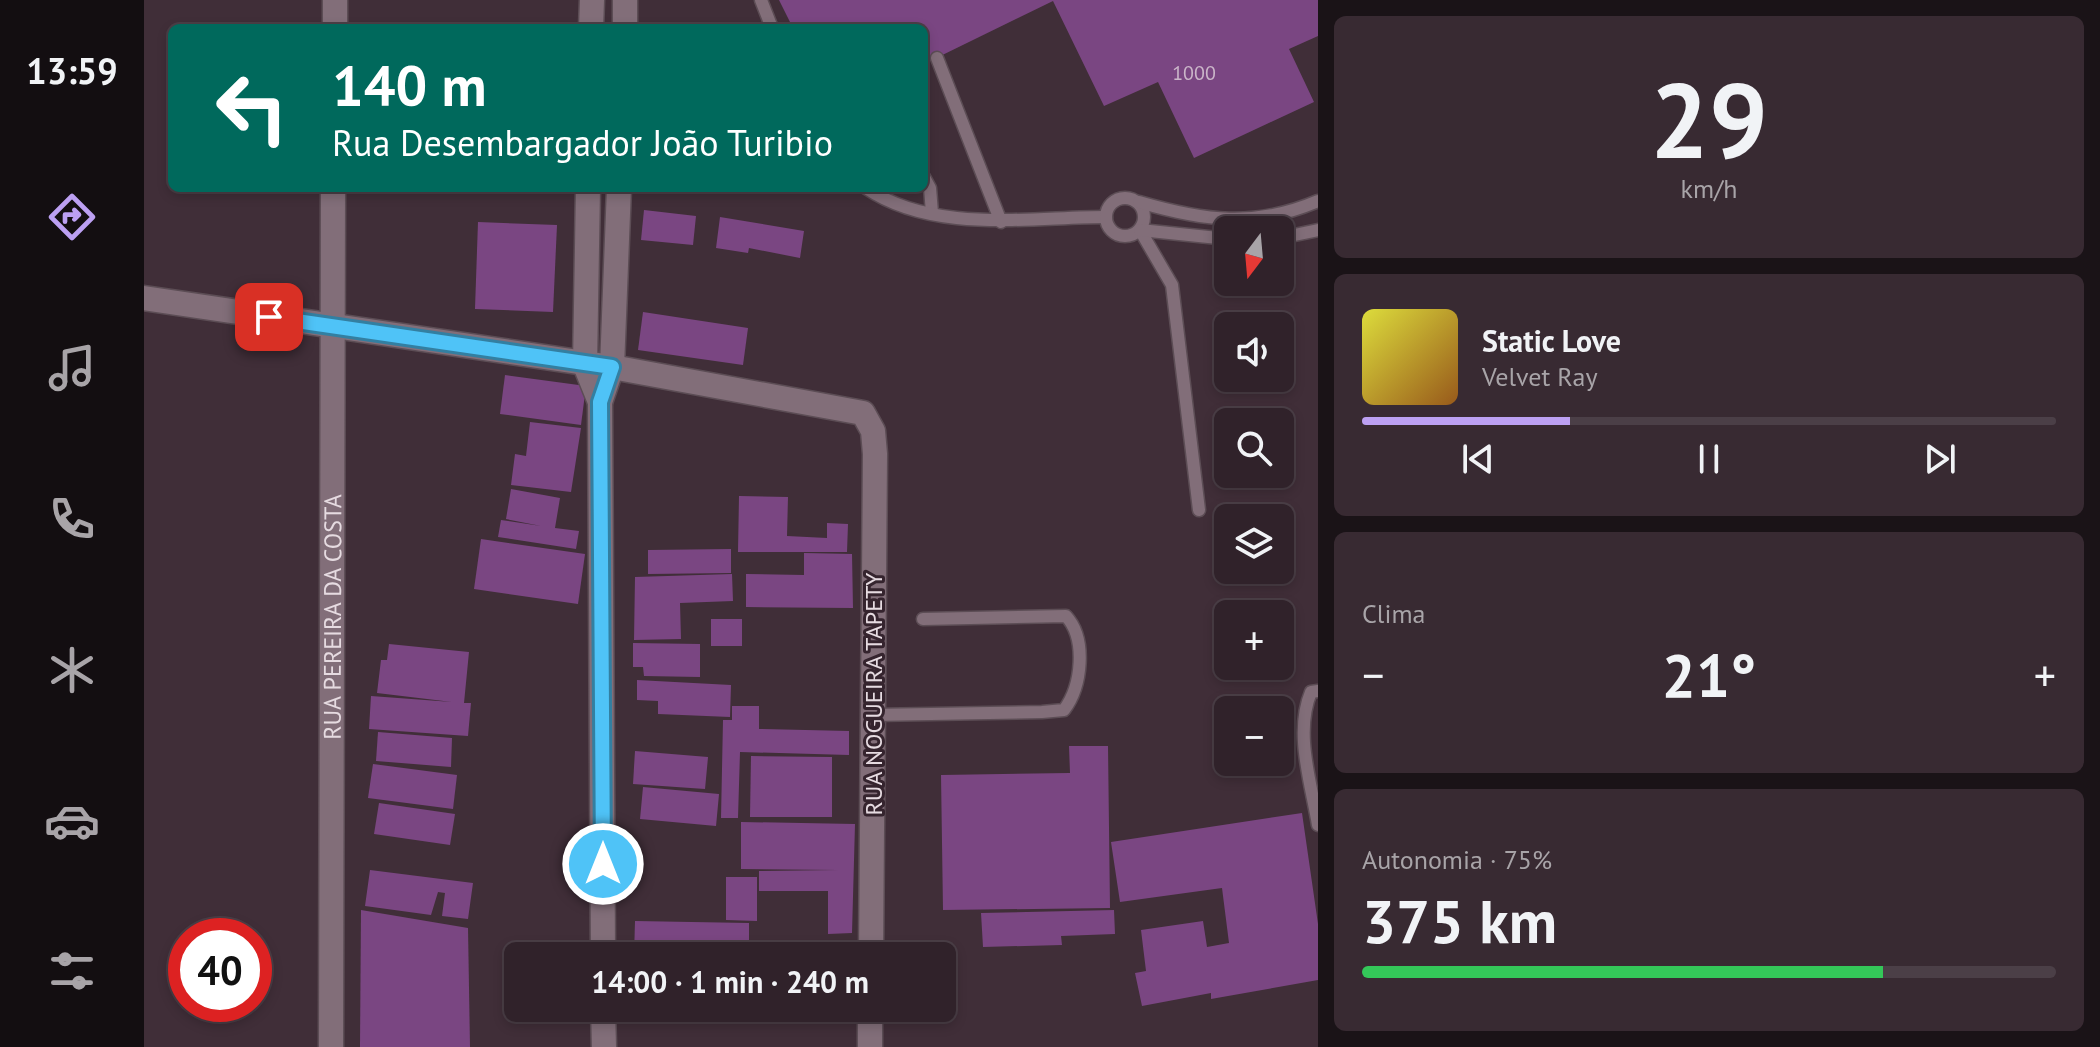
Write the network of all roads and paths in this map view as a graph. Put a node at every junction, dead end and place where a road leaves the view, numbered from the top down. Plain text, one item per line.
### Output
1 (335, 0) edge
2 (592, 0) edge
3 (625, 0) edge
4 (761, 0) edge
5 (335, 24) edge
6 (591, 24) edge
7 (625, 24) edge
8 (770, 24) edge
9 (937, 58) dead end
10 (928, 184) edge
11 (333, 192) edge
12 (588, 192) edge
13 (619, 192) edge
14 (874, 192) edge
15 (1318, 201) edge
16 (1139, 202) junction
17 (932, 213) junction
18 (1106, 217) junction
19 (1001, 222) junction
20 (1140, 230) junction
21 (1318, 230) edge
22 (1294, 235) edge
23 (1214, 238) edge
24 (144, 298) edge
25 (332, 327) junction
26 (585, 365) junction
27 (612, 367) junction
28 (600, 402) junction
29 (1199, 510) dead end
30 (923, 619) dead end
31 (1318, 691) edge
32 (872, 715) junction
33 (1318, 825) edge
34 (603, 942) edge
35 (871, 942) edge
36 (603, 1022) edge
37 (870, 1022) edge
38 (331, 1047) edge
39 (604, 1047) edge
40 (870, 1047) edge

1 - 5 street
2 - 6 street
3 - 7 street
4 - 8 lane
9 - 19 lane
10 - 17 lane
11 - 25 street, RUA PEREIRA DA COSTA
12 - 26 street
13 - 27 street
14 - 17 lane
15 - 16 lane
16 - 18 lane
16 - 20 lane
17 - 19 lane
18 - 19 lane
18 - 20 lane
20 - 23 lane
20 - 29 lane
21 - 22 lane
24 - 25 street
25 - 26 street
25 - 38 street, RUA PEREIRA DA COSTA
26 - 27 street
26 - 28 street
27 - 28 street
27 - 32 street, RUA NOGUEIRA TAPETY
28 - 34 street
30 - 32 lane
31 - 33 lane
32 - 35 street, RUA NOGUEIRA TAPETY
36 - 39 street
37 - 40 street

